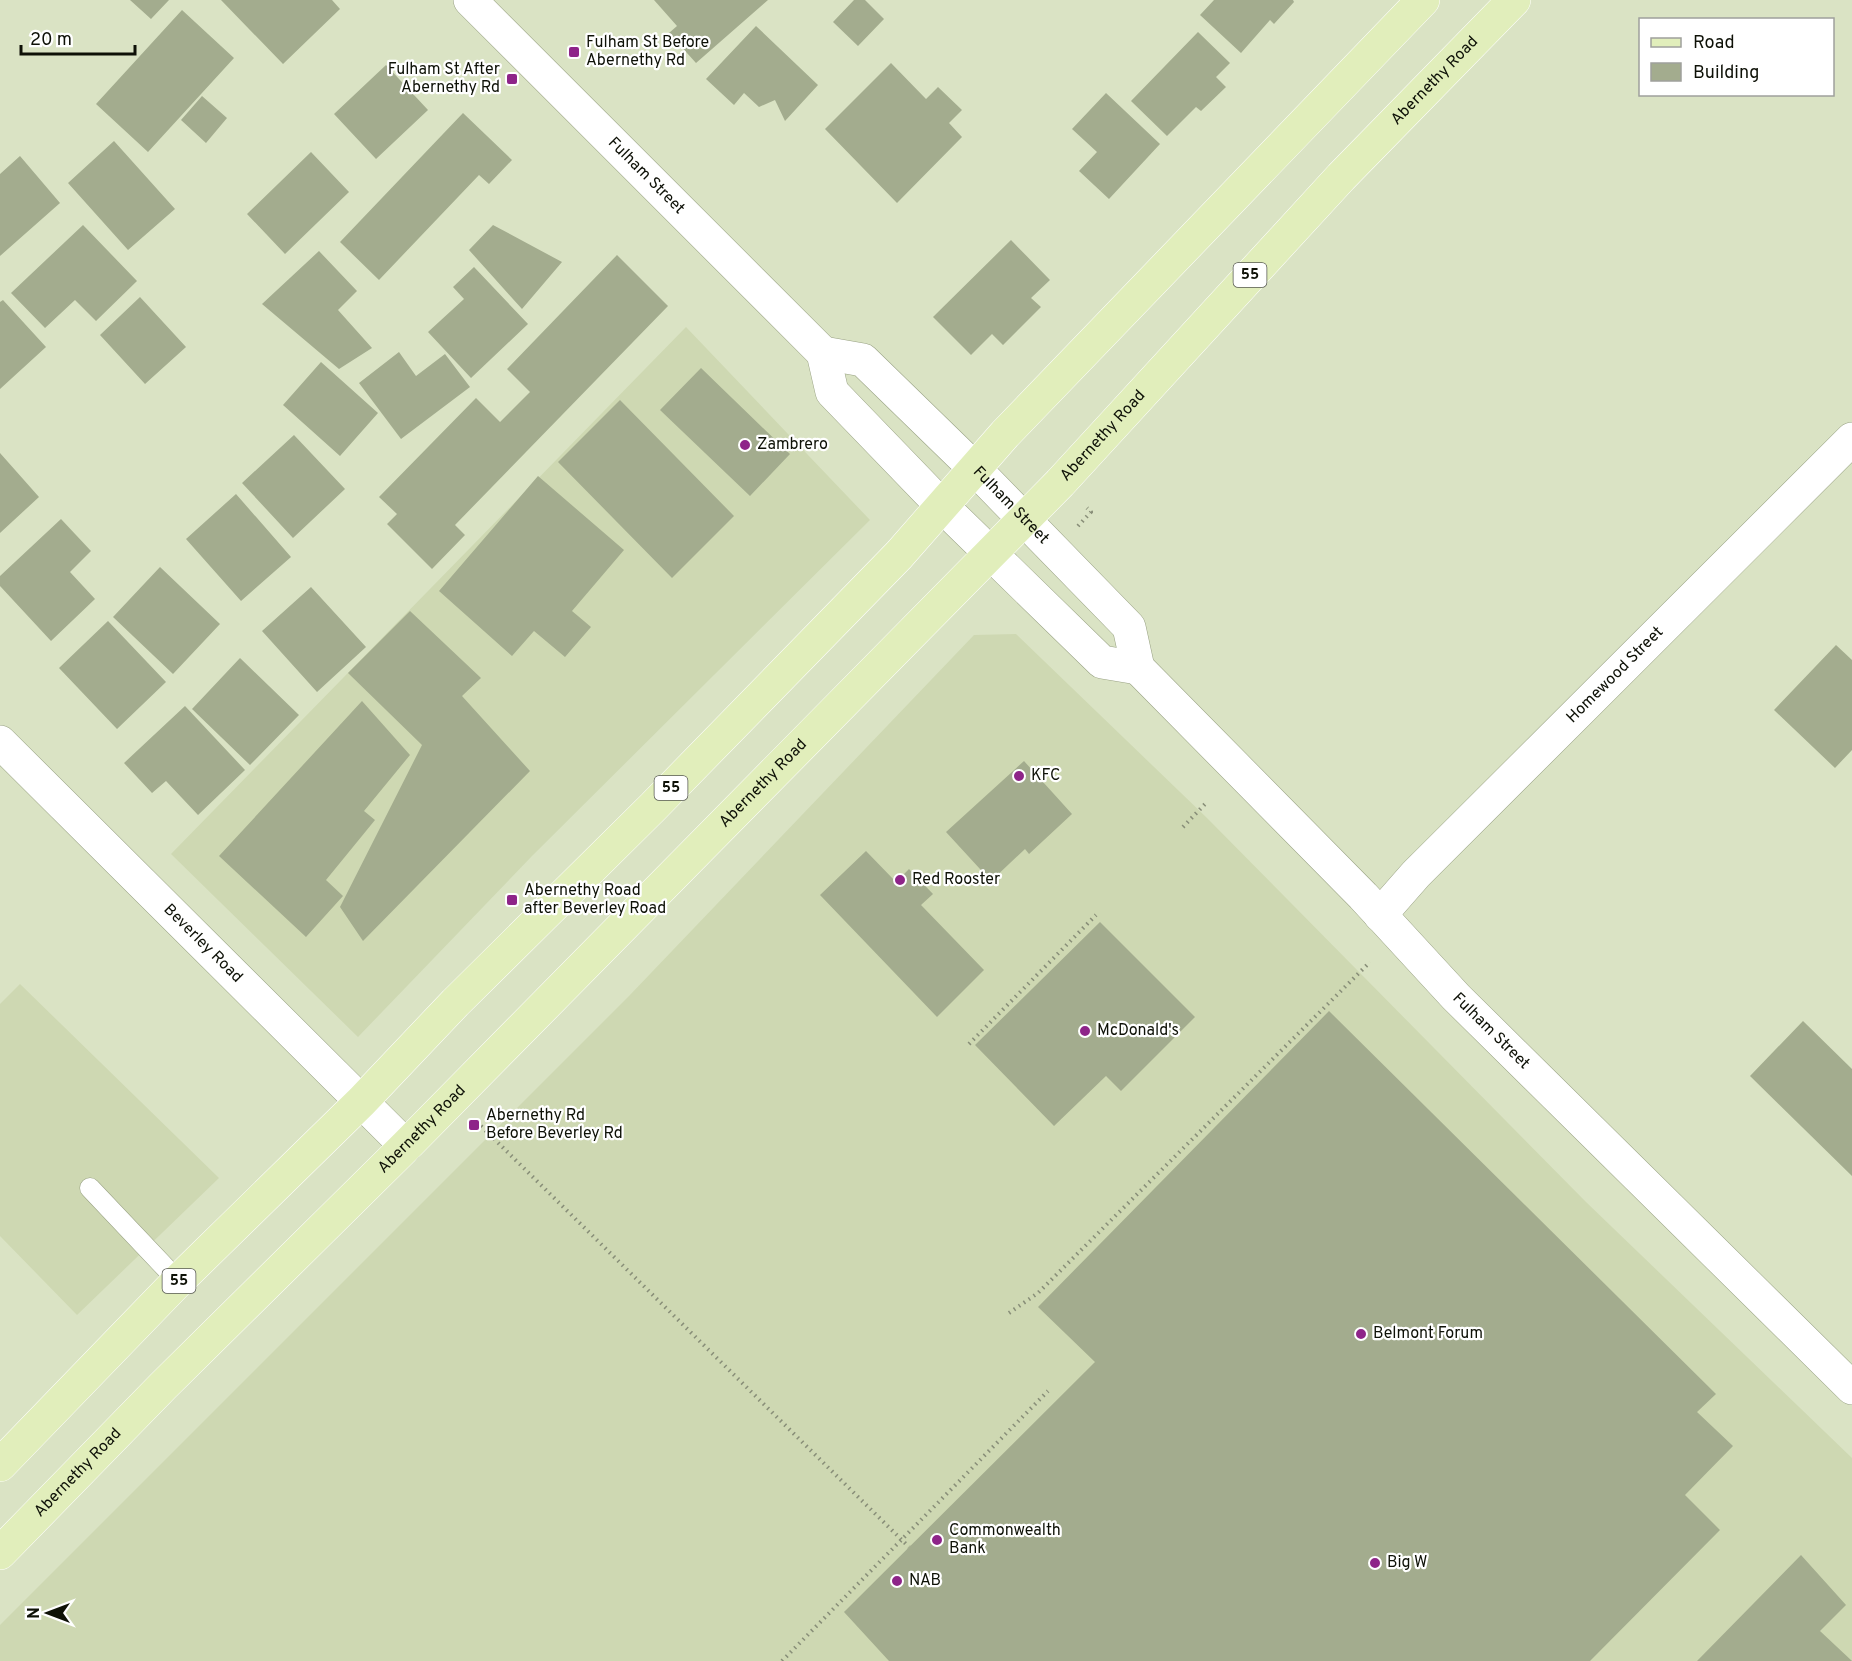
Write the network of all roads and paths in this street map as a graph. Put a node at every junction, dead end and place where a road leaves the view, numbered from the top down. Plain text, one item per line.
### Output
1 (470, 0) edge
2 (1423, 0) edge
3 (1514, 0) edge
4 (823, 353) junction
5 (1852, 439) edge
6 (975, 469) junction
7 (942, 506) junction
8 (1024, 519) junction
9 (990, 555) junction
10 (1138, 668) junction
11 (0, 742) edge
12 (1206, 803) dead end
13 (1183, 827) dead end
14 (1096, 915) dead end
15 (1380, 915) junction
16 (1370, 962) dead end
17 (969, 1044) dead end
18 (362, 1101) junction
19 (481, 1126) dead end
20 (406, 1146) junction
21 (90, 1188) dead end
22 (178, 1281) junction
23 (1009, 1313) dead end
24 (1852, 1388) edge
25 (1048, 1391) dead end
26 (0, 1465) edge
27 (902, 1539) junction
28 (909, 1547) dead end
29 (0, 1553) edge
30 (782, 1661) edge

1 - 4 street, Fulham Street
2 - 6 main road, 55
3 - 8 main road, Abernethy Road / 55
4 - 6 street, Fulham Street
4 - 7 street
5 - 15 street, Homewood Street
6 - 7 main road, 55
6 - 8 street, Fulham Street
7 - 9 street
7 - 18 main road, 55
8 - 9 main road, Abernethy Road / 55
8 - 10 street, Fulham Street
9 - 10 street
9 - 20 main road, Abernethy Road / 55
10 - 15 street, Fulham Street
11 - 18 street, Beverley Road
12 - 13 path
14 - 17 path
15 - 24 street, Fulham Street
16 - 23 path
18 - 20 street, Beverley Road
18 - 22 main road, 55
19 - 27 path
20 - 29 main road, Abernethy Road / 55
21 - 22 lane
22 - 26 main road, 55
25 - 27 path
27 - 28 path
27 - 30 path

